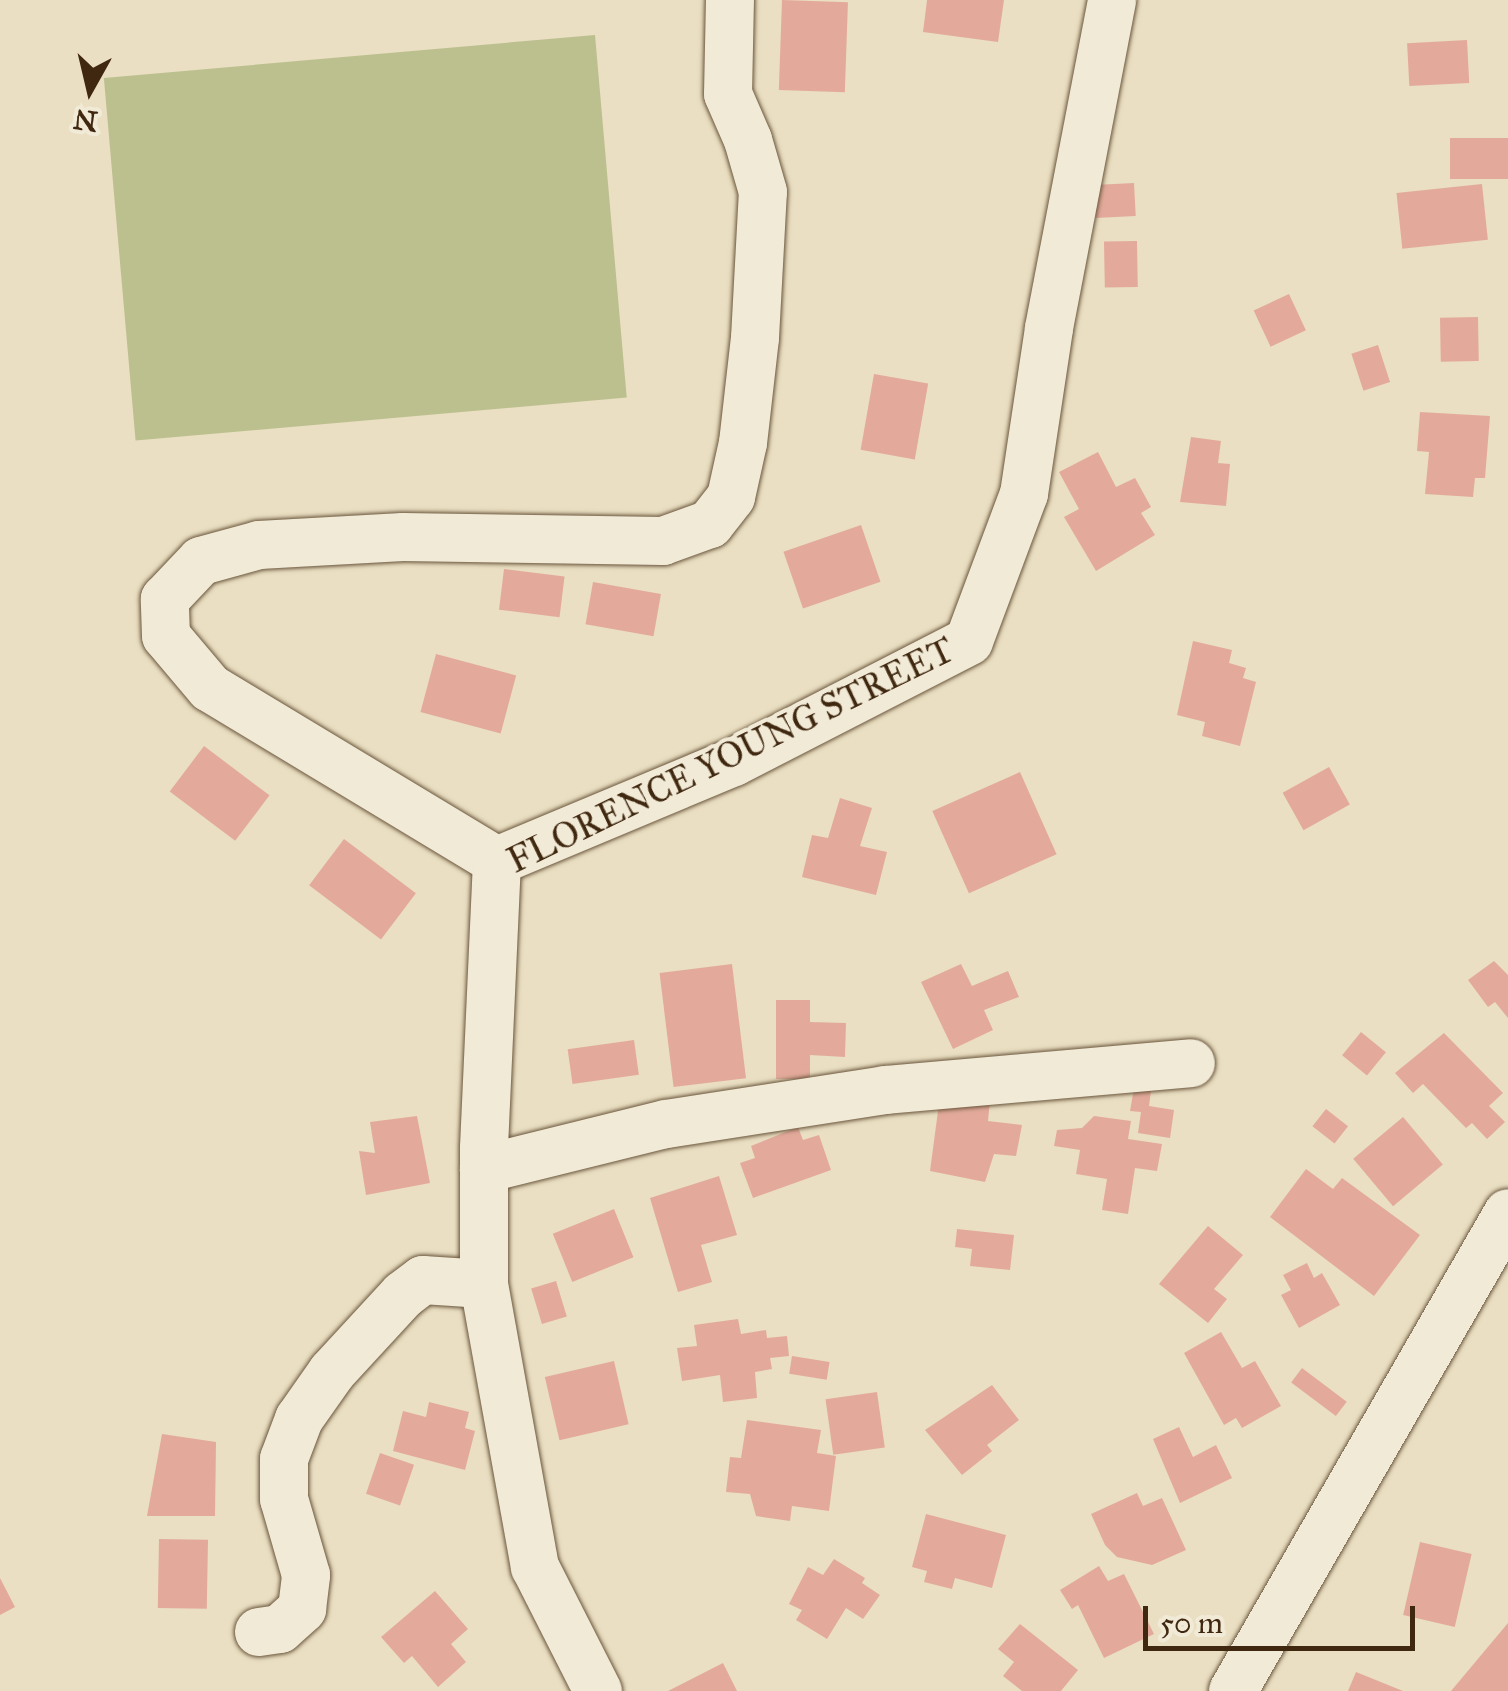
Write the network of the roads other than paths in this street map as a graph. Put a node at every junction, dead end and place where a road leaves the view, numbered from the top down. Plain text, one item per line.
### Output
1 (730, 0) edge
2 (1112, 0) edge
3 (497, 861) junction
4 (1191, 1063) dead end
5 (484, 1169) junction
6 (1508, 1213) edge
7 (484, 1284) junction
8 (259, 1632) dead end
9 (598, 1691) edge
10 (1233, 1691) edge

1 - 3 street
2 - 3 street, FLORENCE YOUNG STREET
3 - 5 street, FLORENCE YOUNG STREET
4 - 5 street
5 - 7 street, FLORENCE YOUNG STREET
6 - 10 street
7 - 8 street
7 - 9 street, FLORENCE YOUNG STREET

